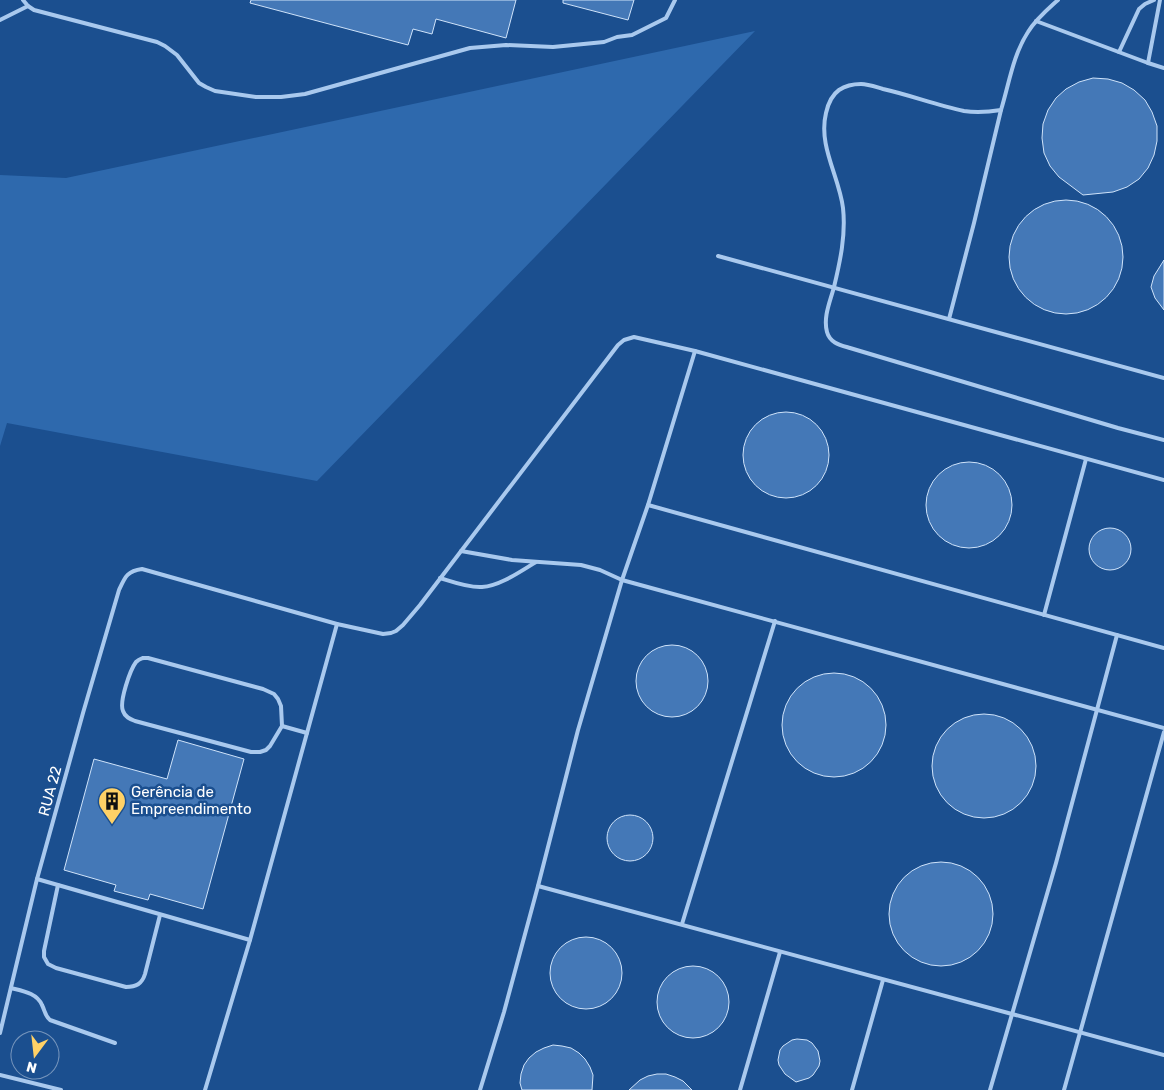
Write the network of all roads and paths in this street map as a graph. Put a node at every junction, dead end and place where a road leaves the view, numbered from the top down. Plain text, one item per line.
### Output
1 (23, 0) edge
2 (675, 0) edge
3 (1058, 0) edge
4 (1154, 0) edge
5 (1160, 0) edge
6 (28, 6) junction
7 (0, 20) edge
8 (1036, 21) junction
9 (1119, 52) junction
10 (1148, 64) junction
11 (1164, 68) edge
12 (1001, 110) junction
13 (718, 256) dead end
14 (834, 287) junction
15 (949, 319) junction
16 (695, 351) junction
17 (1164, 378) edge
18 (1164, 440) edge
19 (1086, 459) junction
20 (1164, 480) edge
21 (648, 505) junction
22 (461, 551) junction
23 (536, 562) junction
24 (440, 578) junction
25 (622, 580) junction
26 (1044, 615) junction
27 (775, 621) junction
28 (337, 624) junction
29 (1117, 635) junction
30 (1164, 648) edge
31 (1097, 709) junction
32 (282, 726) junction
33 (1164, 728) edge
34 (1164, 732) edge
35 (307, 733) junction
36 (37, 879) junction
37 (58, 885) junction
38 (538, 886) junction
39 (160, 915) junction
40 (682, 924) junction
41 (250, 940) junction
42 (780, 952) junction
43 (883, 980) junction
44 (11, 988) junction
45 (1013, 1015) junction
46 (1080, 1033) junction
47 (0, 1034) edge
48 (114, 1043) dead end
49 (1164, 1055) edge
50 (0, 1075) edge
51 (61, 1090) edge
52 (205, 1090) edge
53 (480, 1090) edge
54 (740, 1090) edge
55 (852, 1090) edge
56 (990, 1090) edge
57 (1064, 1090) edge

1 - 6 lane
2 - 6 lane
3 - 8 lane
4 - 9 lane
5 - 10 lane
6 - 7 lane
8 - 9 lane
8 - 12 lane
9 - 10 lane
10 - 11 lane
12 - 14 lane
12 - 15 lane
13 - 14 lane
14 - 15 lane
14 - 18 lane
15 - 17 lane
16 - 19 lane
16 - 21 lane
16 - 22 lane
19 - 20 lane
19 - 26 lane
21 - 25 lane
21 - 26 lane
22 - 23 lane
22 - 24 lane
23 - 24 lane
23 - 25 lane
24 - 28 lane
25 - 27 lane
25 - 38 lane
26 - 29 lane
27 - 31 lane
27 - 40 lane
28 - 35 lane
28 - 36 lane, RUA 22
29 - 30 lane
29 - 31 lane
31 - 33 lane
31 - 45 lane
32 - 32 lane
32 - 35 lane
34 - 46 lane
35 - 41 lane
36 - 37 lane
36 - 44 lane, RUA 22
37 - 39 lane
37 - 39 lane
38 - 40 lane
38 - 53 lane
39 - 41 lane
40 - 42 lane
41 - 52 lane
42 - 43 lane
42 - 54 lane
43 - 45 lane
43 - 55 lane
44 - 47 lane, RUA 22
44 - 48 lane
45 - 46 lane
45 - 56 lane
46 - 49 lane
46 - 57 lane
50 - 51 lane

